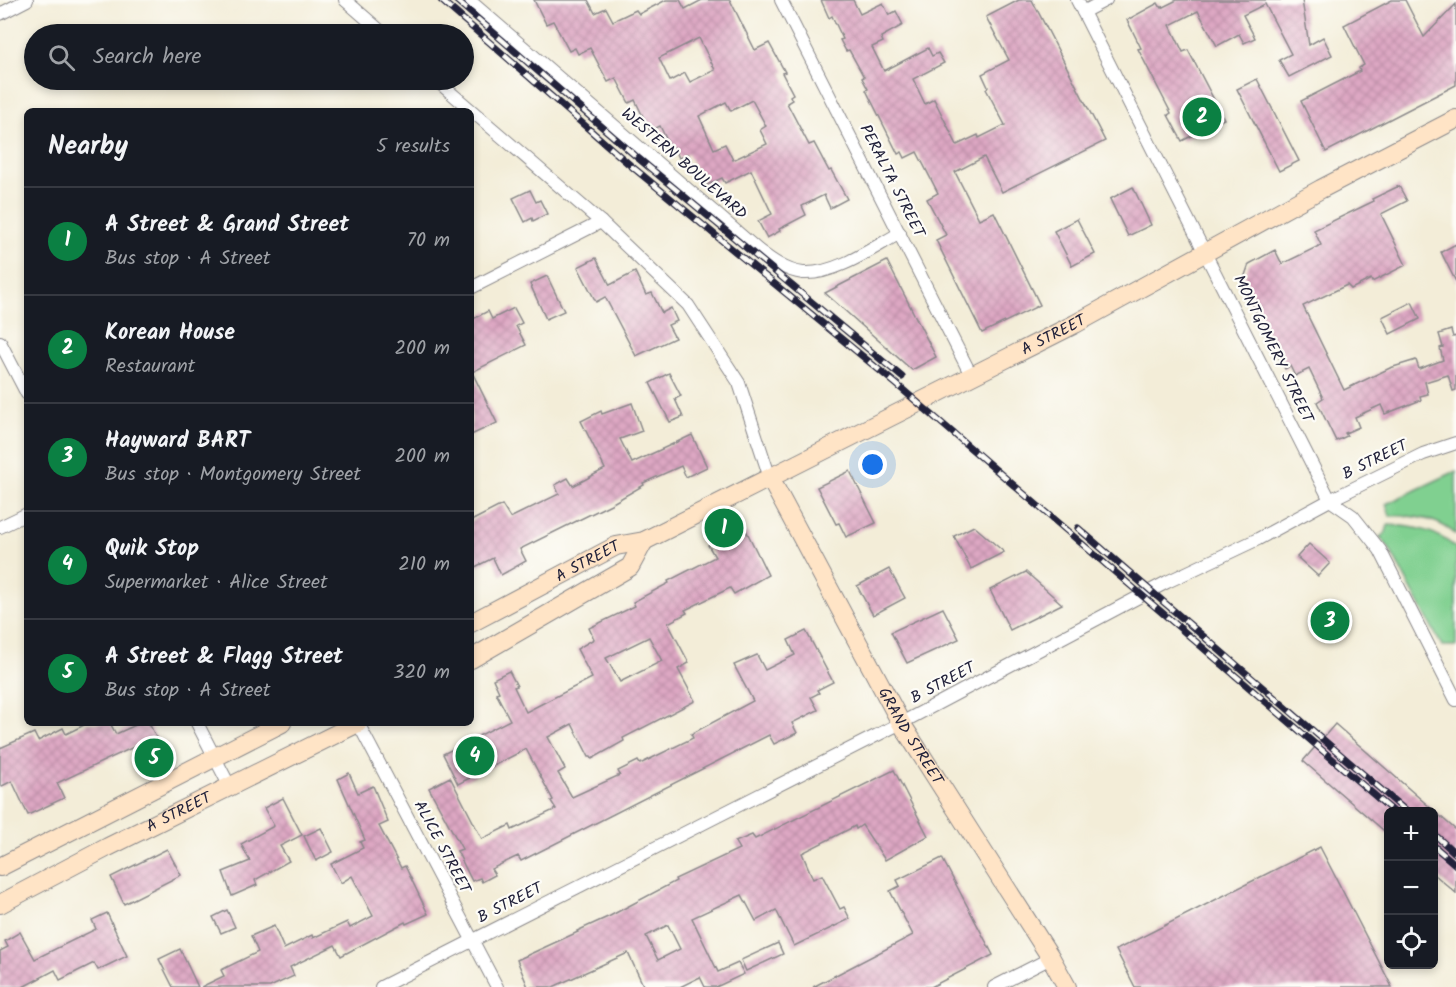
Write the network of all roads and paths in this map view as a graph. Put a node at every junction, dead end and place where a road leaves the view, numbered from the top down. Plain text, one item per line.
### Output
1 (27, 0) edge
2 (345, 0) edge
3 (469, 0) edge
4 (781, 0) edge
5 (1077, 0) edge
6 (1106, 0) edge
7 (1083, 12) junction
8 (0, 14) edge
9 (373, 24) edge
10 (448, 90) edge
11 (469, 108) edge
12 (474, 113) edge
13 (1456, 119) edge
14 (601, 222) junction
15 (900, 233) junction
16 (1205, 252) junction
17 (474, 286) edge
18 (0, 342) edge
19 (972, 377) junction
20 (24, 388) edge
21 (1456, 443) edge
22 (770, 478) junction
23 (1330, 500) junction
24 (24, 515) edge
25 (0, 527) edge
26 (644, 541) junction
27 (474, 621) edge
28 (474, 657) edge
29 (1456, 699) edge
30 (901, 723) junction
31 (198, 726) edge
32 (276, 726) edge
33 (352, 726) edge
34 (360, 726) edge
35 (214, 757) junction
36 (230, 787) junction
37 (0, 867) edge
38 (0, 904) edge
39 (473, 940) junction
40 (1051, 958) junction
41 (381, 987) edge
42 (497, 987) edge
43 (994, 987) edge
44 (1067, 987) edge

1 - 8 street
2 - 9 street
3 - 15 street, WESTERN BOULEVARD
4 - 15 street, PERALTA STREET
5 - 7 street, MONTGOMERY STREET
6 - 7 street
7 - 16 street, MONTGOMERY STREET
10 - 11 street
12 - 14 street
13 - 16 main road, A STREET
14 - 17 street
14 - 22 street
15 - 19 street, PERALTA STREET
16 - 19 main road, A STREET
16 - 23 street, MONTGOMERY STREET
18 - 20 street
19 - 22 main road, A STREET
21 - 23 street, B STREET
22 - 26 main road, A STREET
22 - 30 main road, GRAND STREET
23 - 29 street, MONTGOMERY STREET
23 - 30 street, B STREET
24 - 25 street
26 - 27 main road, A STREET
26 - 28 main road, A STREET
30 - 39 street, B STREET
30 - 40 main road, GRAND STREET
31 - 35 street
32 - 35 main road, A STREET
33 - 36 main road, A STREET
34 - 39 street, ALICE STREET
35 - 36 street
35 - 37 main road, A STREET
36 - 38 main road, A STREET
39 - 41 street, B STREET
39 - 42 street, ALICE STREET
40 - 43 street
40 - 44 main road, GRAND STREET

